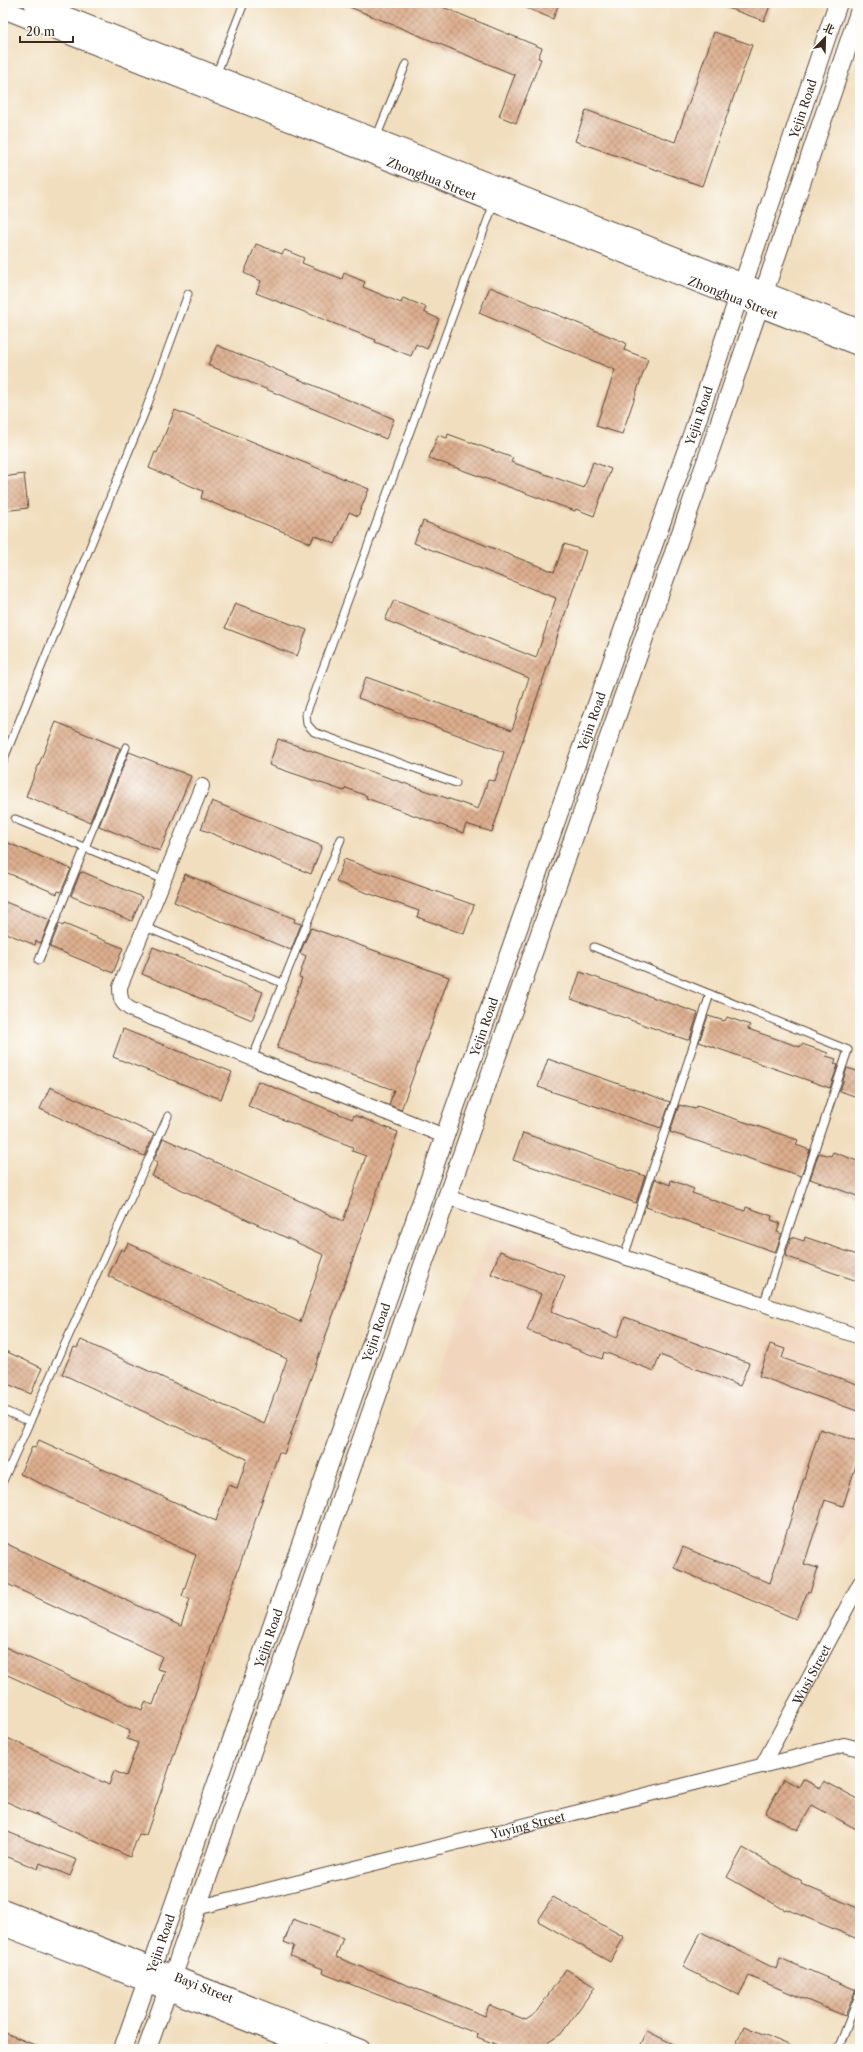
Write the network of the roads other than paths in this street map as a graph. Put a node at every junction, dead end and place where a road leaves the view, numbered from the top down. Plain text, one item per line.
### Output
1 (33, 3) edge
2 (244, 3) edge
3 (838, 3) edge
4 (3, 9) edge
5 (860, 10) edge
6 (406, 64) dead end
7 (216, 75) junction
8 (375, 139) junction
9 (494, 203) junction
10 (740, 291) junction
11 (188, 294) dead end
12 (762, 300) junction
13 (860, 330) edge
14 (860, 347) edge
15 (126, 747) dead end
16 (3, 760) edge
17 (456, 783) dead end
18 (202, 786) dead end
19 (15, 819) dead end
20 (341, 839) dead end
21 (85, 847) junction
22 (164, 880) junction
23 (145, 927) junction
24 (594, 947) dead end
25 (39, 960) dead end
26 (282, 983) junction
27 (710, 994) junction
28 (252, 1059) junction
29 (168, 1116) dead end
30 (444, 1136) junction
31 (447, 1198) junction
32 (624, 1257) junction
33 (763, 1304) junction
34 (860, 1337) edge
35 (3, 1410) edge
36 (30, 1422) junction
37 (3, 1481) edge
38 (860, 1583) edge
39 (860, 1749) edge
40 (762, 1766) junction
41 (3, 1908) edge
42 (196, 1908) junction
43 (3, 1926) edge
44 (149, 1974) junction
45 (170, 1983) junction
46 (860, 1993) edge
47 (123, 2049) edge
48 (147, 2049) edge
49 (316, 2049) edge
50 (361, 2049) edge
51 (838, 2049) edge

1 - 7 street, Zhonghua Street
2 - 7 lane
3 - 10 street, Yejin Road
4 - 9 street, Zhonghua Street
5 - 12 street, Yejin Road
6 - 8 lane
7 - 8 street, Zhonghua Street
8 - 10 street, Zhonghua Street
9 - 10 street, Zhonghua Street
9 - 17 lane
10 - 12 street, Zhonghua Street
10 - 30 street, Yejin Road
11 - 16 lane
12 - 13 street, Zhonghua Street
12 - 14 street, Zhonghua Street
12 - 31 street, Yejin Road
15 - 21 lane
18 - 22 street
19 - 21 lane
20 - 26 lane
21 - 22 lane
21 - 25 lane
22 - 23 street
23 - 26 lane
23 - 28 street
24 - 27 lane
26 - 28 lane
27 - 32 lane
27 - 33 lane
28 - 30 street
29 - 36 lane
30 - 44 street, Yejin Road
31 - 32 street
31 - 42 street, Yejin Road
32 - 33 street
33 - 34 street
35 - 36 lane
36 - 37 lane
38 - 40 street, Wusi Street
39 - 40 street, Yuying Street
40 - 42 street, Yuying Street
41 - 44 street, Bayi Street
42 - 45 street, Yejin Road
43 - 44 street, Bayi Street
44 - 45 street, Bayi Street
44 - 47 street, Yejin Road
45 - 48 street, Yejin Road
45 - 49 street, Bayi Street
45 - 50 street, Bayi Street
46 - 51 lane

